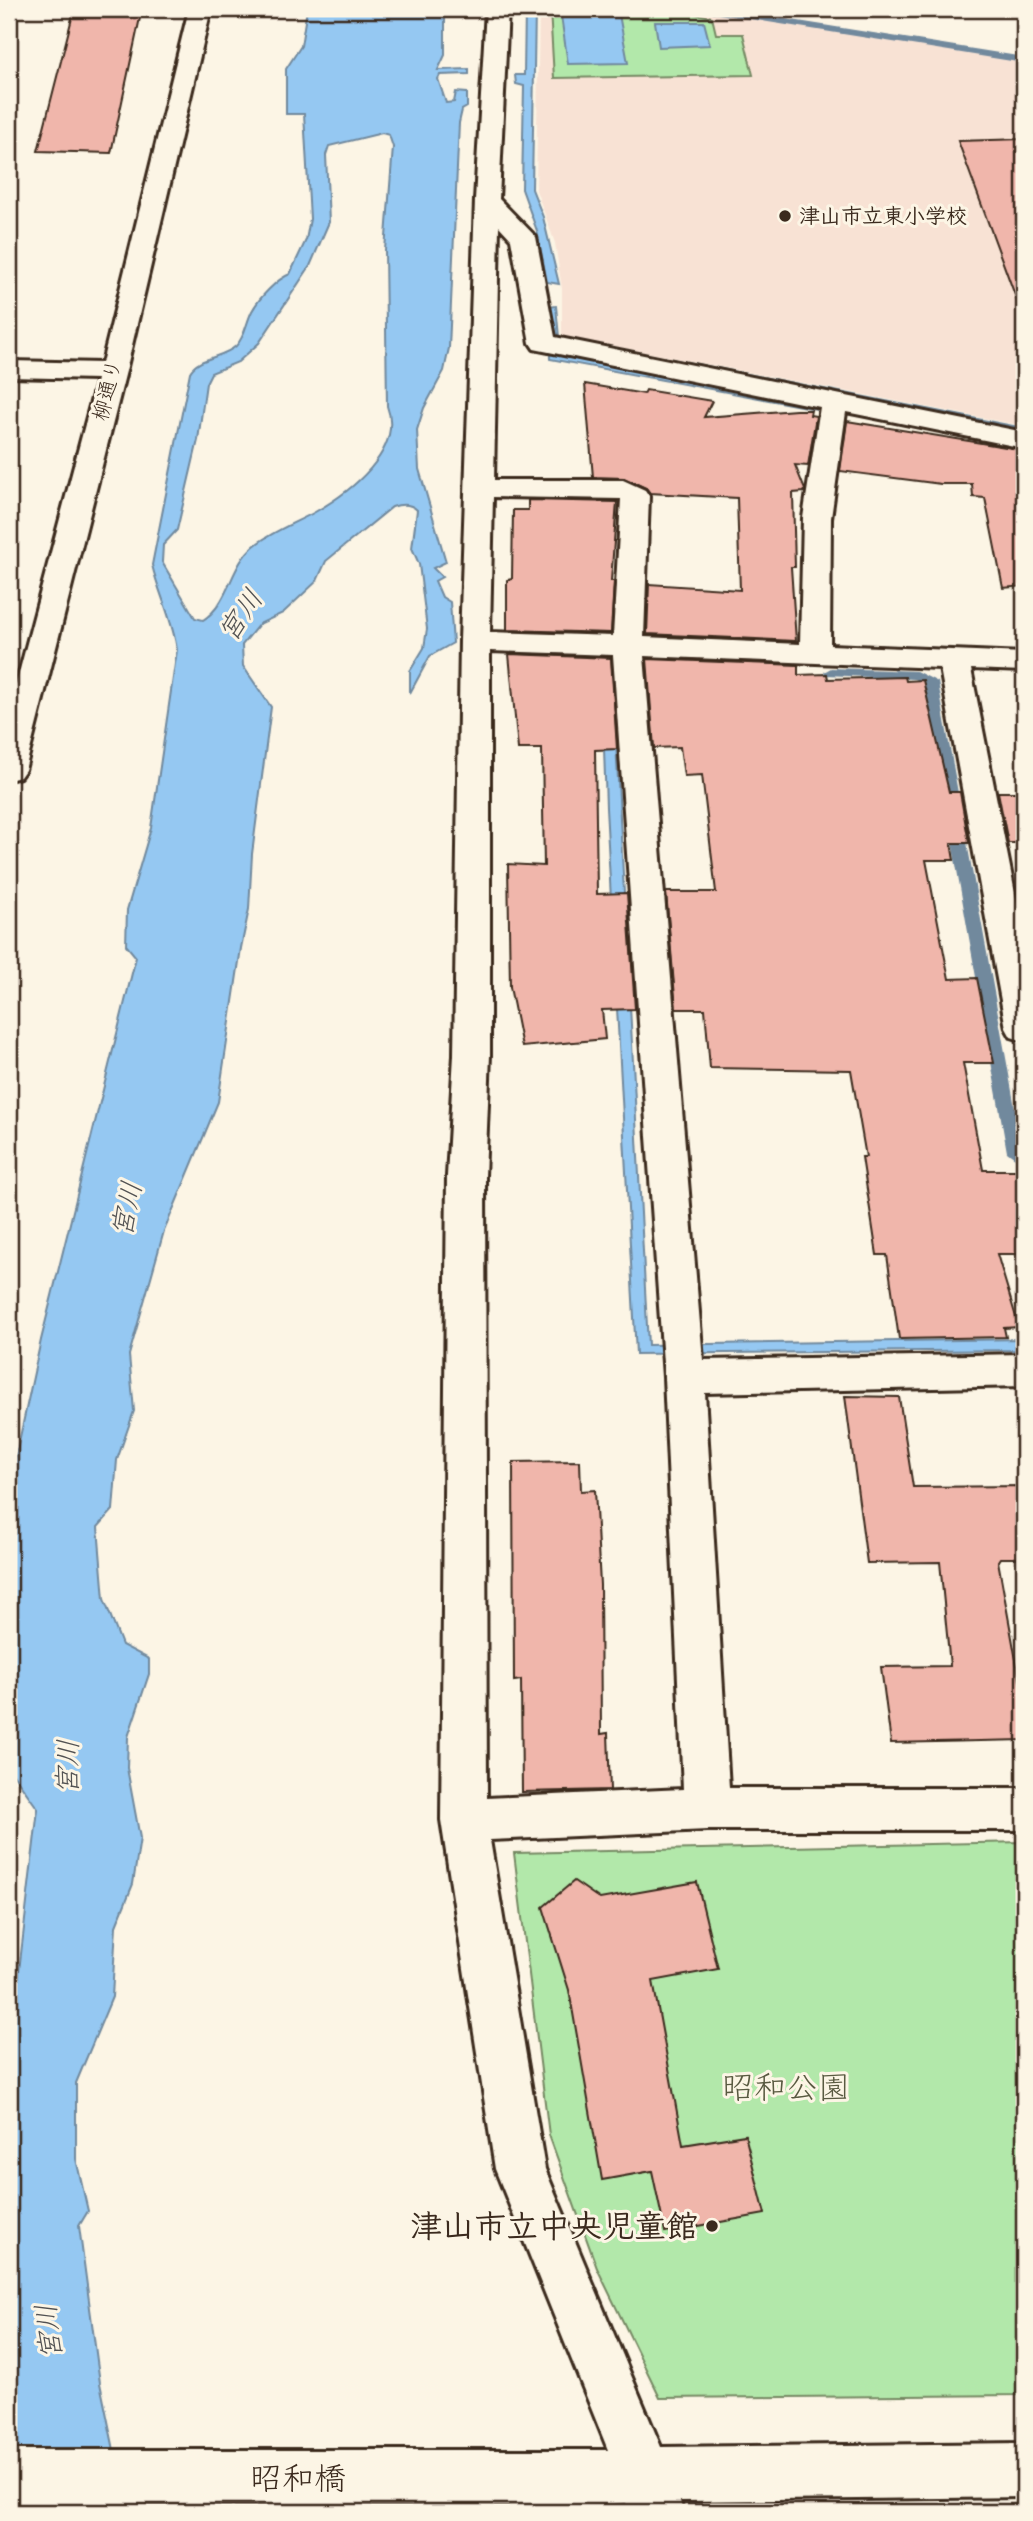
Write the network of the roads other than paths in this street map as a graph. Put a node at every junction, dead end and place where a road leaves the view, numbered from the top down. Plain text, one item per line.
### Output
1 (200, 9) edge
2 (497, 9) edge
3 (487, 200) junction
4 (9, 369) edge
5 (113, 371) junction
6 (834, 403) junction
7 (1024, 440) edge
8 (479, 488) junction
9 (475, 641) junction
10 (628, 646) junction
11 (815, 654) junction
12 (954, 660) junction
13 (1024, 662) edge
14 (9, 770) edge
15 (1024, 1028) edge
16 (1024, 1370) edge
17 (684, 1377) junction
18 (707, 1809) junction
19 (1024, 1809) edge
20 (464, 1820) junction
21 (1024, 2470) edge
22 (9, 2477) edge
23 (651, 2493) edge

1 - 5 street, 柳通り
2 - 3 street
3 - 6 street
3 - 8 street
4 - 5 street
5 - 14 street, 柳通り
6 - 7 street
6 - 11 street
8 - 9 street
8 - 10 street
9 - 10 street
9 - 20 street
10 - 11 street
10 - 17 street
11 - 12 street
12 - 13 street
12 - 15 street
16 - 17 street
17 - 18 street
18 - 19 street
18 - 20 street
20 - 23 street
21 - 23 street, 昭和橋
22 - 23 street, 昭和橋

